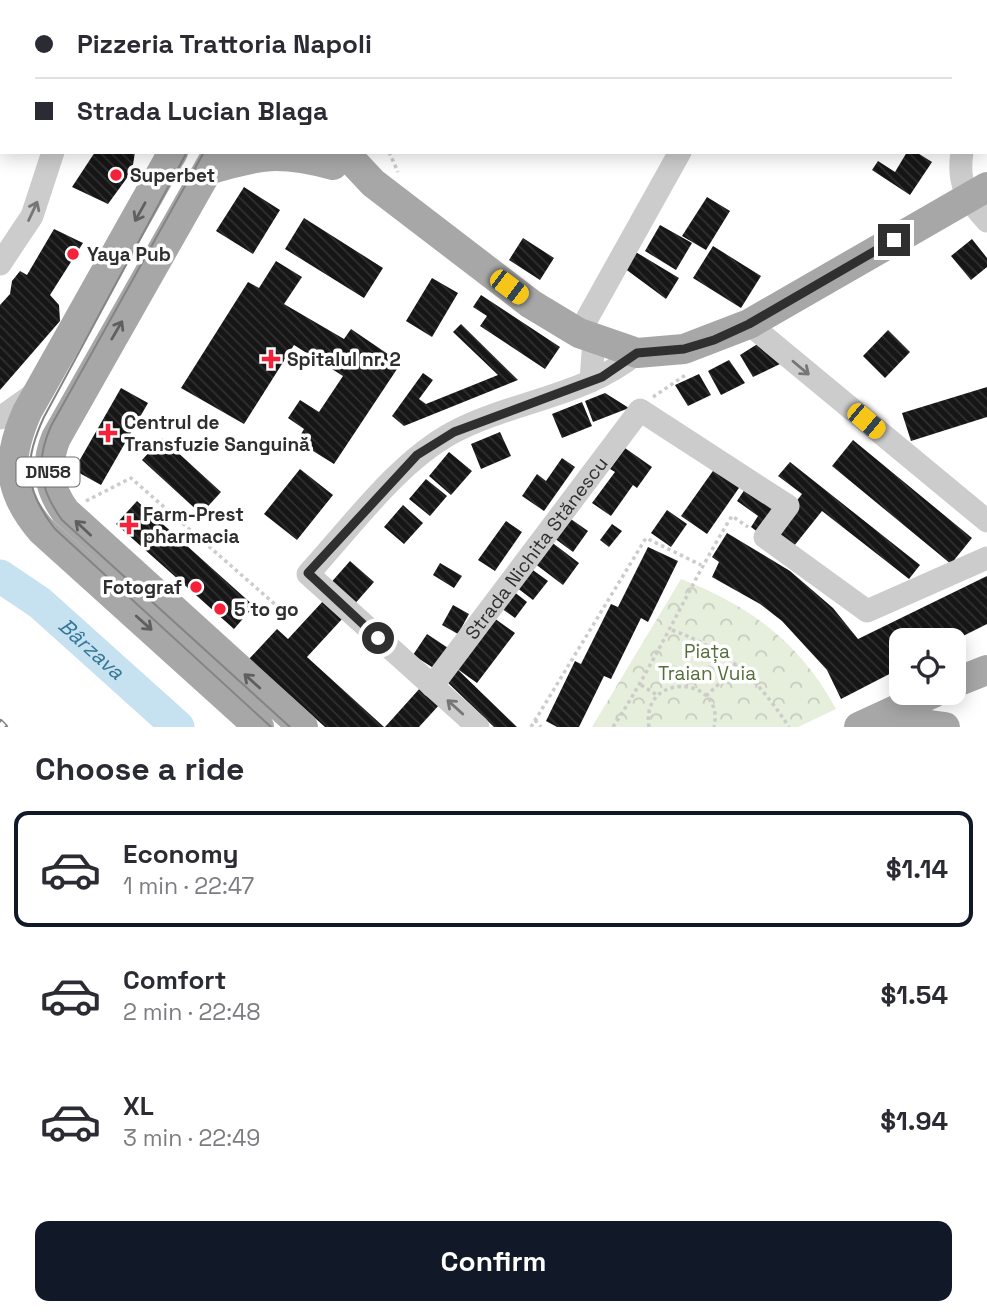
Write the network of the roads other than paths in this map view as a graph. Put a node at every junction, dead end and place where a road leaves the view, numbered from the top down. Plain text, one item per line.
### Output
1 (53, 154) edge
2 (172, 154) edge
3 (679, 154) edge
4 (962, 154) edge
5 (331, 157) edge
6 (213, 161) edge
7 (977, 193) edge
8 (987, 221) edge
9 (0, 264) edge
10 (749, 324) junction
11 (587, 336) junction
12 (637, 353) junction
13 (591, 382) junction
14 (44, 385) junction
15 (0, 418) edge
16 (7, 474) edge
17 (987, 521) edge
18 (987, 558) edge
19 (987, 670) edge
20 (966, 679) edge
21 (432, 686) junction
22 (911, 705) edge
23 (876, 724) edge
24 (259, 727) edge
25 (303, 727) edge
26 (478, 727) edge
27 (945, 727) edge

9 -> 1 street
2 -> 14 main road, DN58
3 - 11 street
4 - 7 street
5 - 6 main road
5 - 11 main road
25 -> 6 main road, DN58
7 - 8 street
7 - 10 main road
10 - 12 main road
10 -> 17 street
11 - 12 main road
11 - 13 street
12 - 13 street
13 - 21 street
14 - 15 street
14 - 16 main road, DN58
16 -> 24 main road, DN58
18 - 21 street, Strada Nichita Stănescu
19 - 20 main road
26 -> 21 street
22 - 23 main road
23 - 27 main road

